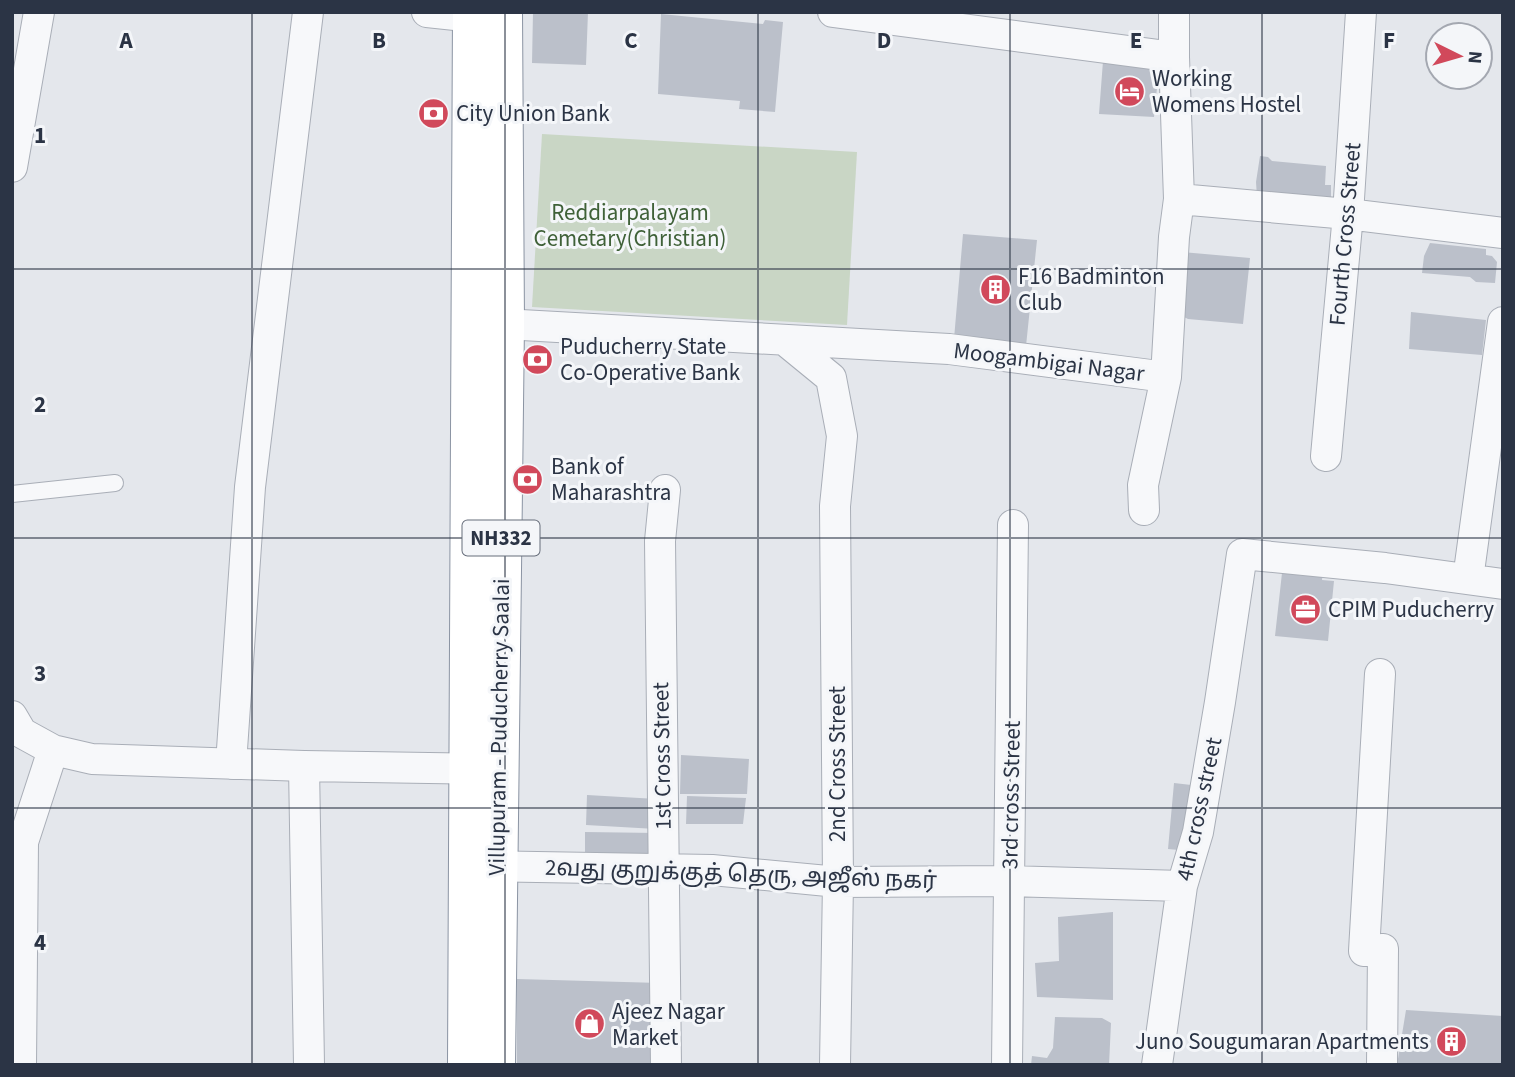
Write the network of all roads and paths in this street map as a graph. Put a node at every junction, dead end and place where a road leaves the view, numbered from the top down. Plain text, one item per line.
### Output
1 (38, 12) edge
2 (307, 12) edge
3 (426, 12) edge
4 (833, 12) edge
5 (1174, 12) edge
6 (1361, 12) edge
7 (488, 15) edge
8 (1174, 57) junction
9 (12, 167) edge
10 (1178, 199) junction
11 (1348, 214) junction
12 (1503, 233) edge
13 (1503, 322) edge
14 (488, 323) junction
15 (787, 342) junction
16 (1166, 377) junction
17 (1326, 456) dead end
18 (116, 483) dead end
19 (665, 490) dead end
20 (12, 494) edge
21 (1144, 510) dead end
22 (1013, 526) dead end
23 (1468, 579) junction
24 (1503, 584) edge
25 (1380, 674) dead end
26 (12, 716) edge
27 (53, 750) junction
28 (231, 764) junction
29 (304, 766) junction
30 (483, 769) junction
31 (482, 867) junction
32 (663, 869) junction
33 (1010, 881) junction
34 (838, 883) junction
35 (1182, 886) junction
36 (21, 1065) edge
37 (309, 1065) edge
38 (467, 1065) edge
39 (496, 1065) edge
40 (666, 1065) edge
41 (835, 1065) edge
42 (1007, 1065) edge
43 (1157, 1065) edge
44 (1382, 1065) edge

1 - 9 street
2 - 28 street
3 - 7 street
4 - 8 street
5 - 8 street, Moogambigai Nagar
6 - 11 street, Fourth Cross Street
7 - 14 highway, Villupuram - Puducherry Saalai / NH332
8 - 10 street, Moogambigai Nagar
10 - 11 street
10 - 16 street, Moogambigai Nagar
11 - 12 street
11 - 17 street, Fourth Cross Street
13 - 23 street
14 - 15 street, Moogambigai Nagar
14 - 30 highway, Villupuram - Puducherry Saalai / NH332
15 - 16 street, Moogambigai Nagar
15 - 34 street, 2nd Cross Street
16 - 21 street
18 - 20 lane
19 - 32 street, 1st Cross Street
22 - 33 street, 3rd cross Street
23 - 24 street
23 - 35 street, 4th cross street
25 - 44 street
26 - 27 street
27 - 28 street
27 - 36 street
28 - 29 street
29 - 30 street
29 - 37 street
30 - 31 highway, Villupuram - Puducherry Saalai / NH332
31 - 32 street, 2வது குறுக்குத் தெரு, அஜீஸ் நகர்
31 - 38 highway, Villupuram - Puducherry Saalai / NH332
31 - 39 highway, Villupuram - Puducherry Saalai / NH332
32 - 34 street, 2வது குறுக்குத் தெரு, அஜீஸ் நகர்
32 - 40 street, 1st Cross Street
33 - 34 street, 2வது குறுக்குத் தெரு, அஜீஸ் நகர்
33 - 35 street, 2வது குறுக்குத் தெரு, அஜீஸ் நகர்
33 - 42 street, 3rd cross Street
34 - 41 street, 2nd Cross Street
35 - 43 street, 4th cross street

